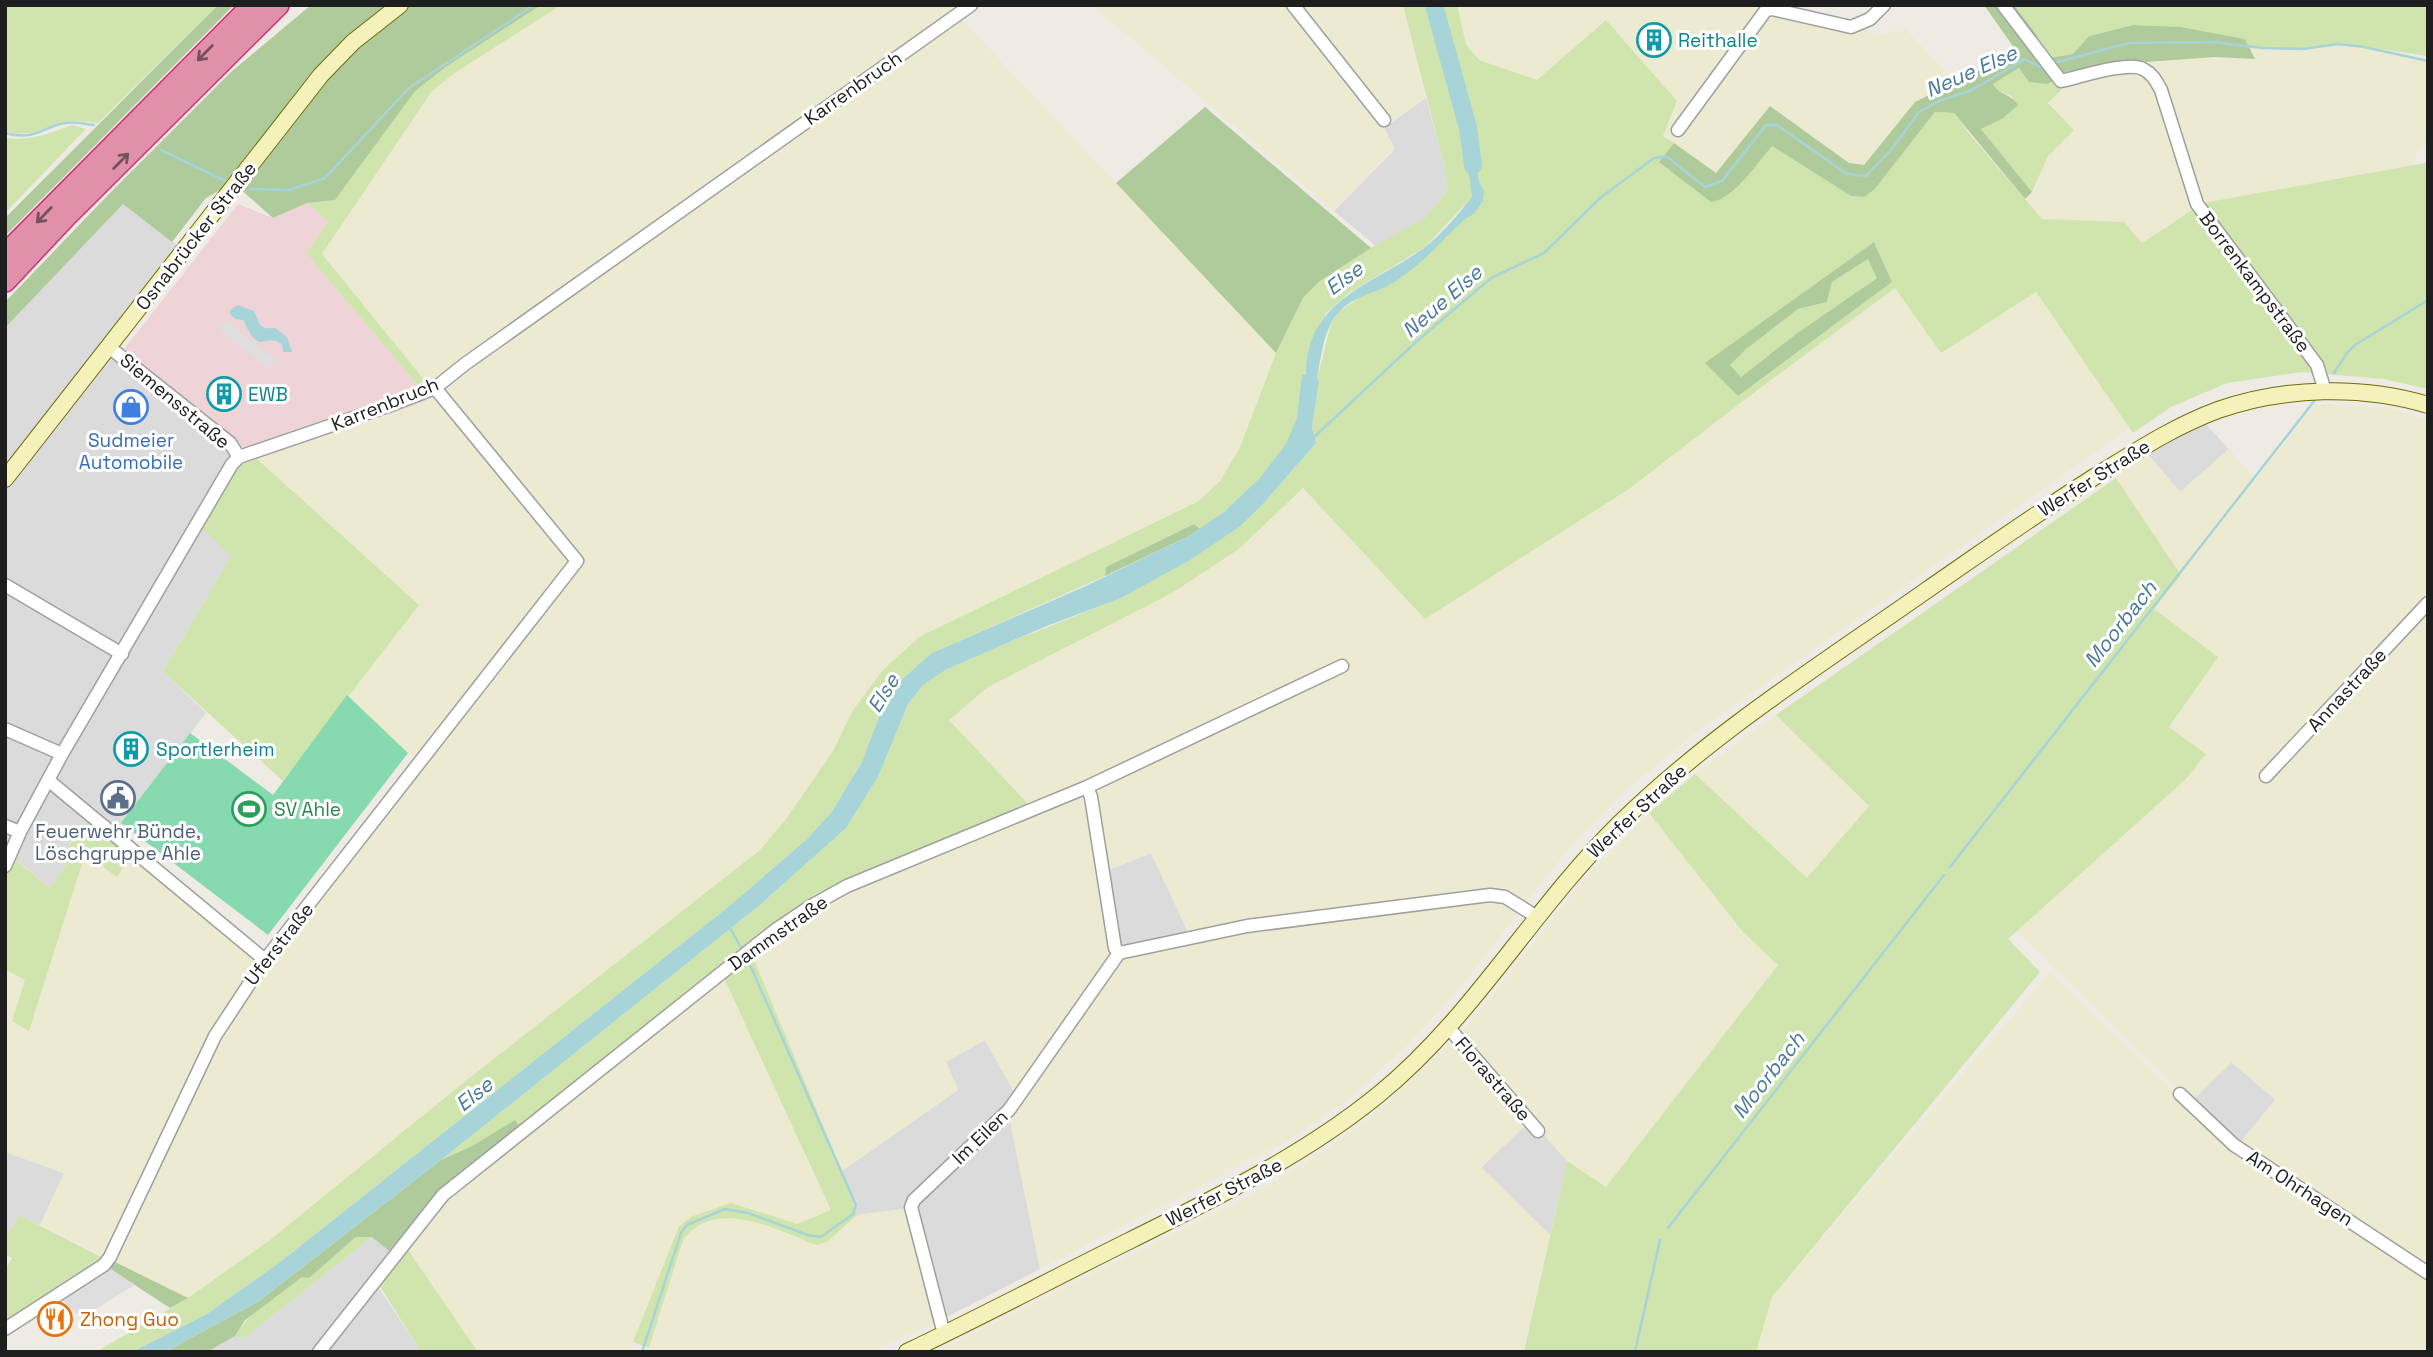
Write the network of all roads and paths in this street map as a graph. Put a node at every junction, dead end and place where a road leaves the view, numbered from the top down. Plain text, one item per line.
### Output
1 (253, 5) edge
2 (278, 5) edge
3 (400, 5) edge
4 (971, 5) edge
5 (1293, 5) edge
6 (1884, 5) edge
7 (2003, 5) edge
8 (1384, 120) dead end
9 (1678, 130) dead end
10 (5, 256) edge
11 (5, 281) edge
12 (110, 347) junction
13 (435, 388) junction
14 (2325, 391) junction
15 (2428, 405) edge
16 (239, 457) junction
17 (5, 479) edge
18 (5, 585) edge
19 (2428, 603) edge
20 (122, 654) junction
21 (1342, 666) dead end
22 (5, 729) edge
23 (62, 754) junction
24 (2266, 776) dead end
25 (48, 780) junction
26 (1087, 787) junction
27 (5, 826) edge
28 (19, 832) junction
29 (5, 866) edge
30 (1537, 917) junction
31 (1119, 953) junction
32 (265, 960) junction
33 (1448, 1027) junction
34 (2180, 1094) dead end
35 (1538, 1131) dead end
36 (2428, 1273) edge
37 (5, 1329) edge
38 (944, 1335) junction
39 (318, 1352) edge
40 (907, 1352) edge

1 -> 10 highway
11 -> 2 highway
3 - 12 street, Osnabrücker Straße
4 - 13 street, Karrenbruch
5 - 8 street
6 - 9 street
7 - 14 street, Borrenkampstraße
12 - 16 street, Siemensstraße
12 - 17 street, Osnabrücker Straße
13 - 16 street, Karrenbruch
13 - 32 street, Uferstraße
14 - 15 street, Werfer Straße
14 - 30 street, Werfer Straße
16 - 20 street
18 - 20 street
19 - 24 street, Annastraße
20 - 23 street
21 - 26 street, Dammstraße
22 - 23 street
23 - 25 street
25 - 28 street
25 - 32 street
26 - 31 street
26 - 39 street, Dammstraße
27 - 28 street
28 - 29 street
30 - 31 street
30 - 33 street, Werfer Straße
31 - 38 street, Im Eilen
32 - 37 street, Uferstraße
33 - 35 street, Florastraße
33 - 38 street, Werfer Straße
34 - 36 street, Am Ohrhagen
38 - 40 street, Werfer Straße

